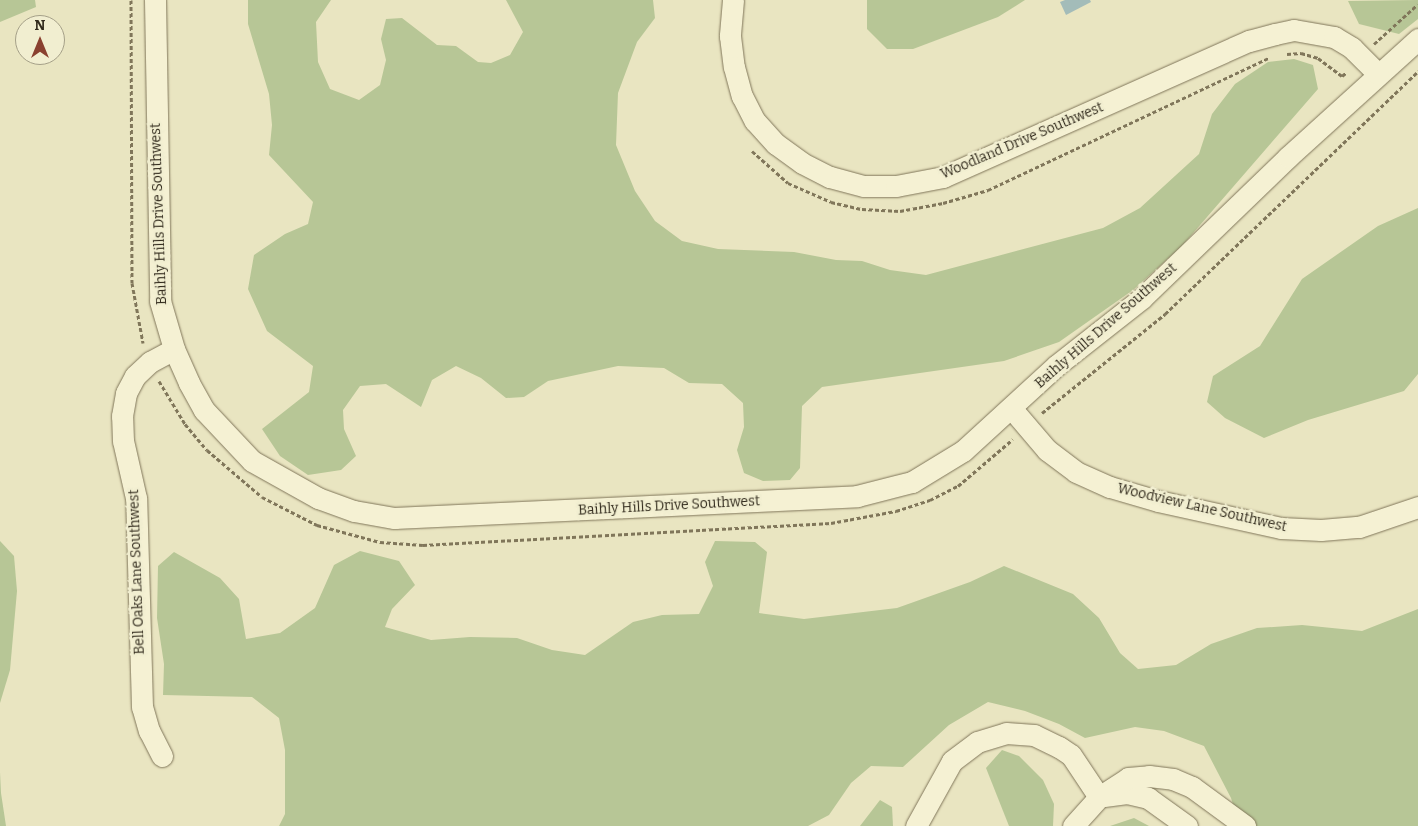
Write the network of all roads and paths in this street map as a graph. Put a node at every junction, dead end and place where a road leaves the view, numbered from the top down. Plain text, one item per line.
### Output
1 (131, 0) edge
2 (155, 0) edge
3 (733, 0) edge
4 (1418, 4) edge
5 (1418, 39) edge
6 (1376, 43) dead end
7 (1418, 71) edge
8 (1378, 74) junction
9 (174, 349) junction
10 (150, 362) junction
11 (1012, 409) junction
12 (1027, 426) junction
13 (1418, 507) edge
14 (162, 756) dead end
15 (1099, 797) junction
16 (916, 826) edge
17 (1073, 826) edge
18 (1187, 826) edge
19 (1245, 826) edge

1 - 10 path
2 - 9 street, Baihly Hills Drive Southwest
3 - 8 street, Woodland Drive Southwest
4 - 6 path
5 - 8 street, Baihly Hills Drive Southwest
7 - 12 path
8 - 11 street, Baihly Hills Drive Southwest
9 - 10 street, Bell Oaks Lane Southwest
9 - 11 street, Baihly Hills Drive Southwest
10 - 14 street, Bell Oaks Lane Southwest
11 - 12 street, Woodview Lane Southwest
12 - 13 street, Woodview Lane Southwest
15 - 16 street
15 - 17 street
15 - 18 street
15 - 19 street

